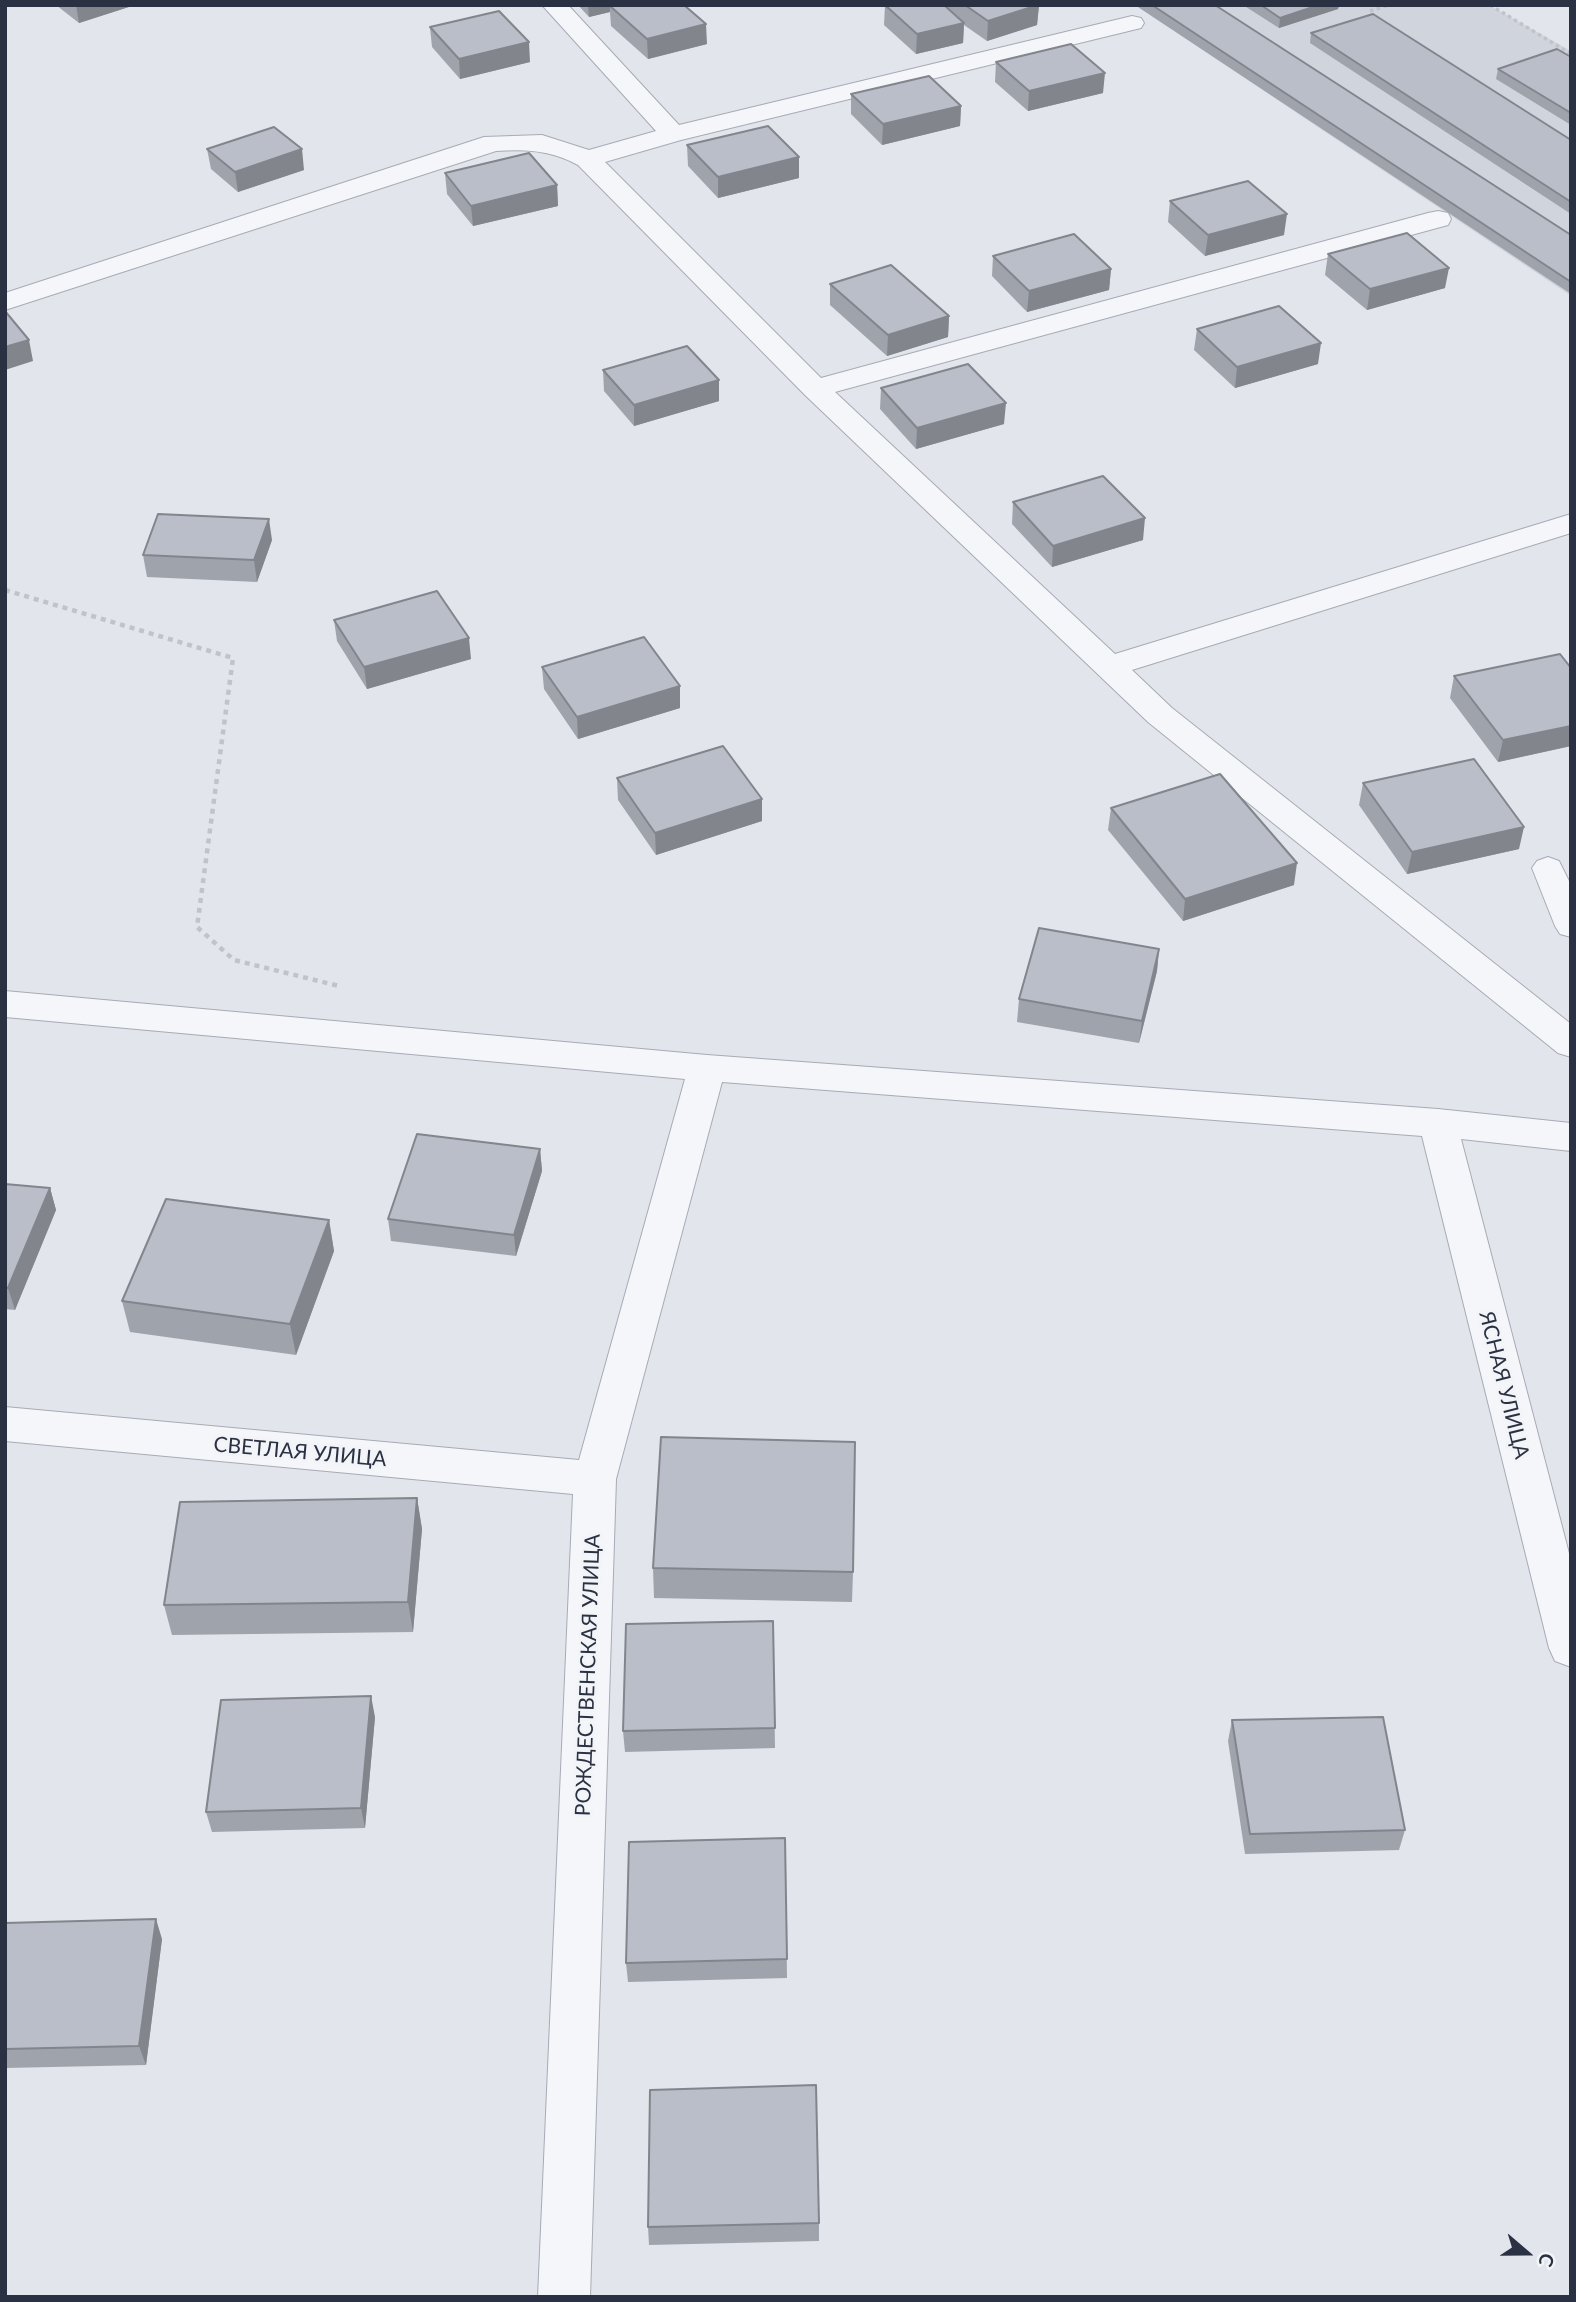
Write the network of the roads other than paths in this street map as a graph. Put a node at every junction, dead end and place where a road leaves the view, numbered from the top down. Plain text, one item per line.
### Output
1 (554, 5) edge
2 (1132, 23) dead end
3 (673, 134) junction
4 (587, 159) junction
5 (1438, 219) dead end
6 (5, 302) edge
7 (815, 389) junction
8 (1571, 523) edge
9 (1108, 667) junction
10 (1548, 868) dead end
11 (1571, 926) edge
12 (5, 1004) edge
13 (1571, 1044) edge
14 (707, 1068) junction
15 (1437, 1123) junction
16 (1571, 1137) edge
17 (5, 1424) edge
18 (595, 1479) junction
19 (1571, 1648) edge
20 (564, 2297) edge

1 - 3 street
2 - 3 street
3 - 4 street
4 - 6 street
4 - 7 street
5 - 7 street
7 - 9 street
8 - 9 street
9 - 13 street
10 - 11 lane
12 - 14 street
14 - 15 street
14 - 18 street, РОЖДЕСТВЕНСКАЯ УЛИЦА
15 - 16 street
15 - 19 street, ЯСНАЯ УЛИЦА
17 - 18 street, СВЕТЛАЯ УЛИЦА
18 - 20 street, РОЖДЕСТВЕНСКАЯ УЛИЦА

